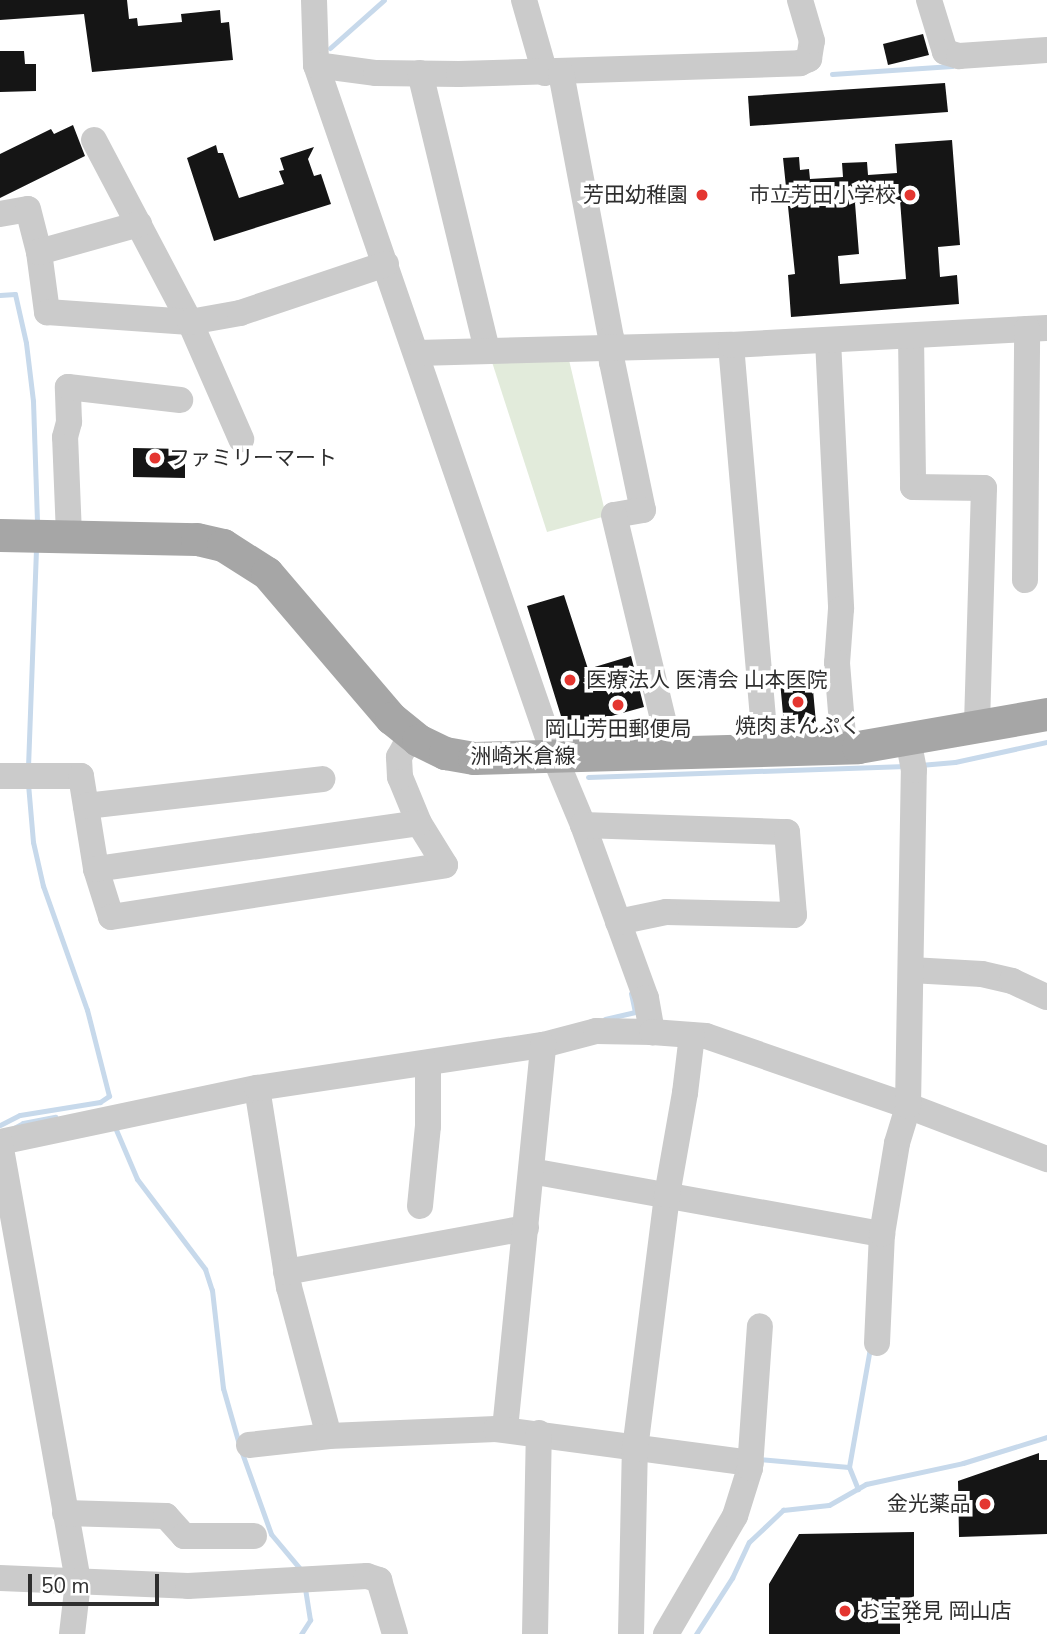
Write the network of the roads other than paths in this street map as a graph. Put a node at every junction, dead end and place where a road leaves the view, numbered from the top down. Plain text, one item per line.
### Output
1 (314, 0) edge
2 (524, 0) edge
3 (800, 0) edge
4 (929, 0) edge
5 (1047, 50) edge
6 (317, 65) junction
7 (553, 73) junction
8 (420, 74) junction
9 (94, 140) dead end
10 (0, 214) edge
11 (139, 224) junction
12 (39, 252) junction
13 (379, 266) junction
14 (190, 322) junction
15 (1037, 329) edge
16 (911, 336) junction
17 (828, 340) junction
18 (731, 345) junction
19 (611, 348) junction
20 (487, 351) junction
21 (417, 353) junction
22 (180, 400) dead end
23 (242, 439) dead end
24 (0, 535) edge
25 (69, 535) junction
26 (1025, 580) dead end
27 (1047, 714) edge
28 (977, 727) junction
29 (411, 735) junction
30 (844, 748) junction
31 (766, 750) junction
32 (671, 753) junction
33 (912, 757) junction
34 (559, 768) junction
35 (19, 776) edge
36 (323, 779) dead end
37 (86, 806) junction
38 (419, 823) junction
39 (583, 825) junction
40 (96, 869) junction
41 (618, 922) junction
42 (911, 970) junction
43 (1047, 997) edge
44 (652, 1032) junction
45 (692, 1034) junction
46 (543, 1045) junction
47 (428, 1063) junction
48 (257, 1088) junction
49 (908, 1106) junction
50 (0, 1142) edge
51 (1047, 1160) edge
52 (531, 1171) junction
53 (667, 1195) junction
54 (420, 1206) dead end
55 (526, 1228) junction
56 (882, 1234) junction
57 (286, 1272) junction
58 (760, 1326) dead end
59 (877, 1343) dead end
60 (506, 1425) junction
61 (328, 1431) junction
62 (539, 1433) junction
63 (636, 1444) junction
64 (248, 1445) dead end
65 (752, 1460) junction
66 (65, 1513) junction
67 (254, 1536) dead end
68 (0, 1578) edge
69 (78, 1582) junction
70 (72, 1634) edge
71 (395, 1634) edge
72 (535, 1634) edge
73 (631, 1634) edge
74 (666, 1634) edge

1 - 6 street
2 - 7 street
3 - 7 street
4 - 5 street
6 - 8 street
6 - 13 street
7 - 8 street
7 - 19 street
8 - 20 street
9 - 11 street
10 - 12 street
11 - 12 street
11 - 14 street
12 - 14 street
13 - 14 street
13 - 21 street
14 - 23 street
15 - 16 street
15 - 26 street
16 - 17 street
16 - 28 street
17 - 18 street
17 - 30 street
18 - 19 street
18 - 31 street
19 - 20 street
19 - 32 street
20 - 21 street
21 - 34 street
22 - 25 street
24 - 25 main road, 洲崎米倉線
25 - 29 main road, 洲崎米倉線
27 - 28 main road, 洲崎米倉線
28 - 33 main road, 洲崎米倉線
29 - 34 main road, 洲崎米倉線
29 - 38 street
30 - 31 main road, 洲崎米倉線
30 - 33 main road, 洲崎米倉線
31 - 32 main road, 洲崎米倉線
32 - 34 main road, 洲崎米倉線
33 - 42 street
34 - 39 street
35 - 37 street
36 - 37 street
37 - 40 street
38 - 40 street
38 - 40 street
39 - 41 street
39 - 41 street
41 - 44 street
42 - 43 street
42 - 49 street
44 - 45 street
44 - 46 street
45 - 49 street
45 - 53 street
46 - 47 street
46 - 52 street
47 - 48 street
47 - 54 street
48 - 50 street
48 - 57 street
49 - 51 street
49 - 56 street
50 - 66 street
52 - 53 street
52 - 55 street
53 - 56 street
53 - 63 street
55 - 57 street
55 - 60 street
56 - 59 street
57 - 61 street
58 - 65 street
60 - 61 street
60 - 62 street
61 - 64 street
62 - 63 street
62 - 72 street
63 - 65 street
63 - 73 street
65 - 74 street
66 - 67 street
66 - 69 street
68 - 69 street
69 - 70 street
69 - 71 street

